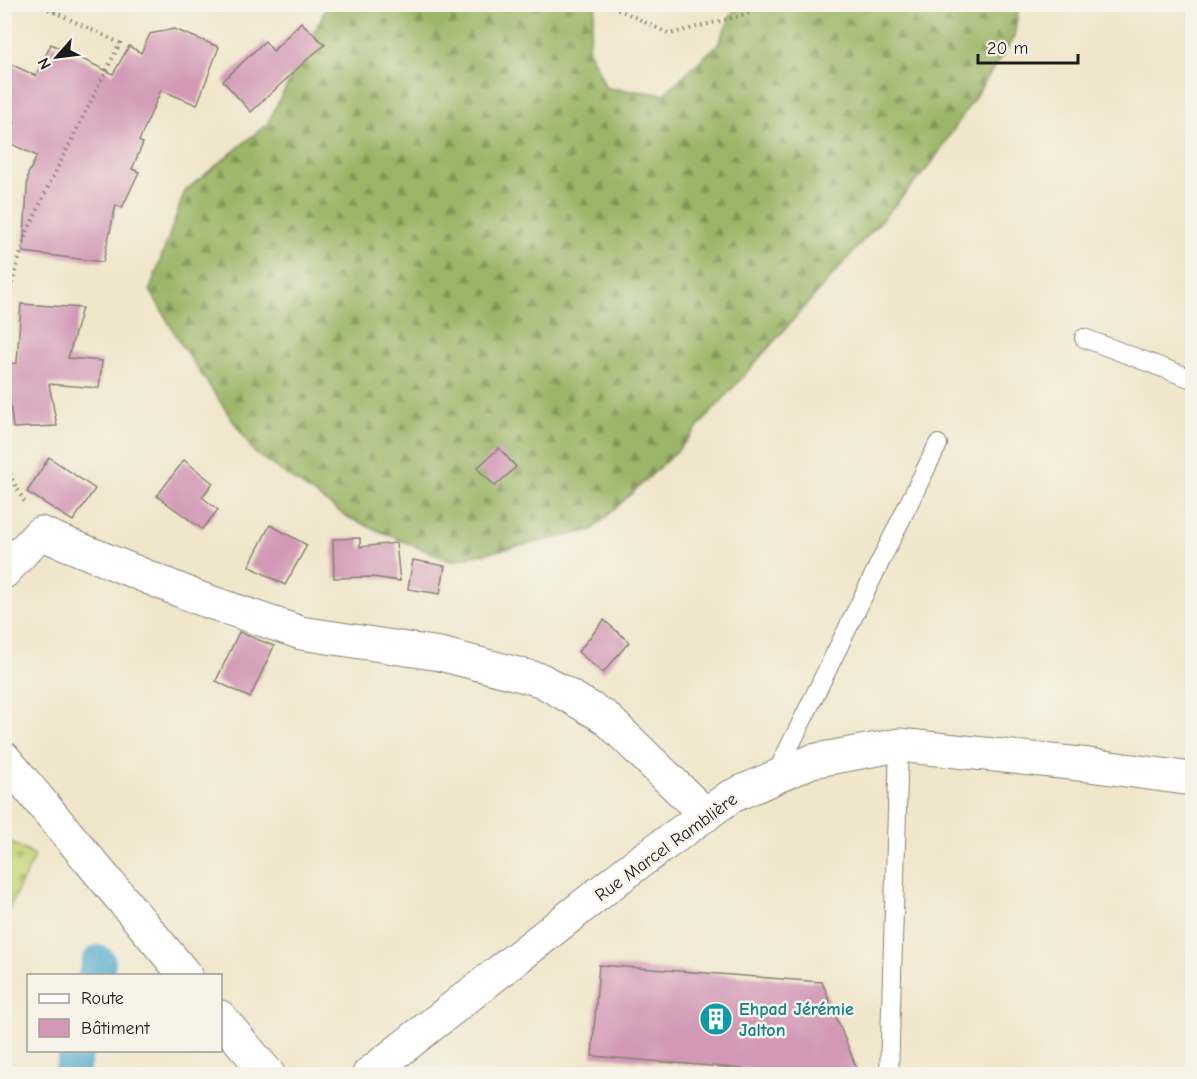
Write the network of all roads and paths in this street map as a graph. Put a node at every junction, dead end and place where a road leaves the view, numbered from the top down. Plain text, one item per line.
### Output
1 (37, 4) edge
2 (63, 4) edge
3 (607, 4) edge
4 (761, 4) edge
5 (54, 13) junction
6 (4, 332) edge
7 (1084, 338) dead end
8 (1192, 379) edge
9 (4, 438) edge
10 (938, 444) dead end
11 (40, 533) junction
12 (4, 572) edge
13 (899, 745) junction
14 (4, 758) edge
15 (774, 777) junction
16 (1192, 779) edge
17 (706, 815) junction
18 (185, 974) edge
19 (222, 1019) edge
20 (268, 1074) edge
21 (369, 1074) edge
22 (889, 1074) edge

1 - 5 path
2 - 5 path
3 - 4 path
5 - 6 path
7 - 8 lane
9 - 11 path
10 - 15 lane
11 - 12 street
11 - 17 street
13 - 15 street, Rue Marcel Ramblière
13 - 16 street, Rue Marcel Ramblière
13 - 22 lane
14 - 18 street
15 - 17 street, Rue Marcel Ramblière
17 - 21 street, Rue Marcel Ramblière
19 - 20 street

